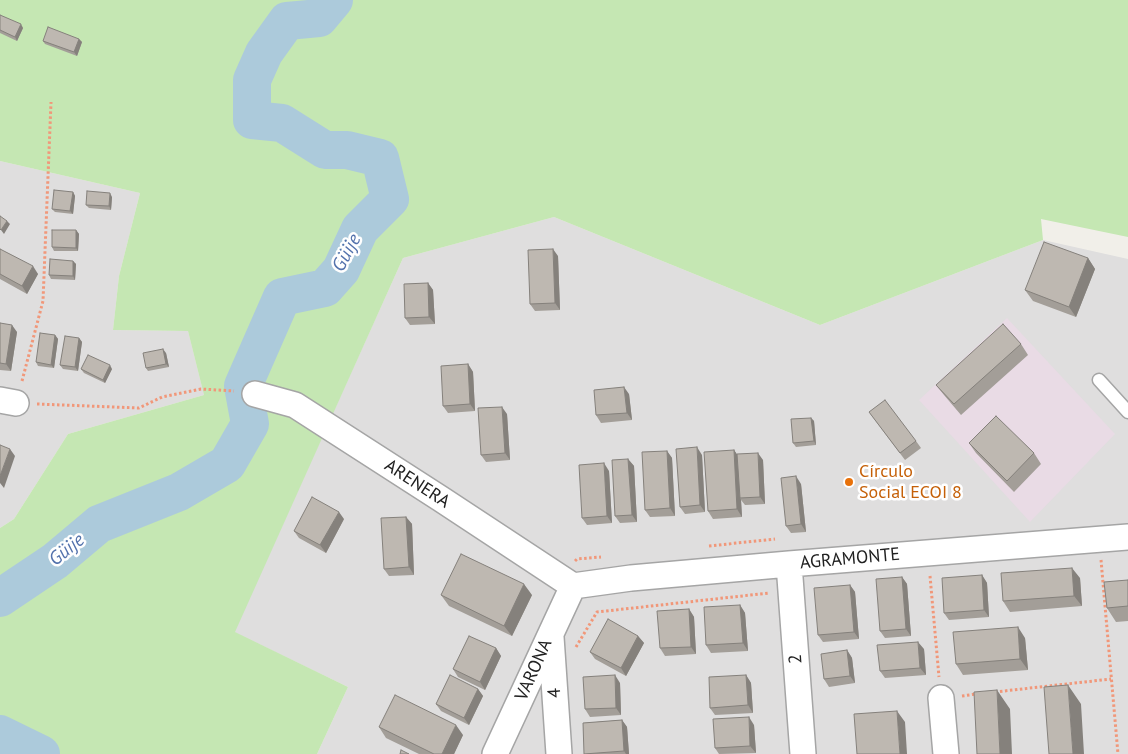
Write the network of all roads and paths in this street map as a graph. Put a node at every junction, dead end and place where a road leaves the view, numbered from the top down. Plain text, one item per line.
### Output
1 (51, 102) dead end
2 (1099, 380) dead end
3 (220, 388) dead end
4 (255, 394) dead end
5 (8, 402) edge
6 (1128, 412) edge
7 (1128, 538) edge
8 (1099, 540) junction
9 (927, 553) junction
10 (789, 564) junction
11 (573, 586) junction
12 (776, 592) dead end
13 (550, 633) junction
14 (573, 655) dead end
15 (1111, 679) junction
16 (988, 693) edge
17 (978, 694) edge
18 (940, 698) junction
19 (496, 754) edge
20 (559, 754) edge
21 (803, 754) edge
22 (946, 754) edge
23 (1118, 754) edge

1 - 5 path
2 - 6 lane
3 - 5 path
4 - 11 street, ARENERA
7 - 8 street, AGRAMONTE
8 - 9 street, AGRAMONTE
8 - 15 path
9 - 10 street, AGRAMONTE
9 - 18 path
10 - 11 street, AGRAMONTE
10 - 21 street, 2
11 - 13 street, VARONA
12 - 14 path
13 - 19 street, VARONA
13 - 20 street, 4
15 - 16 path
15 - 23 path
17 - 18 path
18 - 22 street

